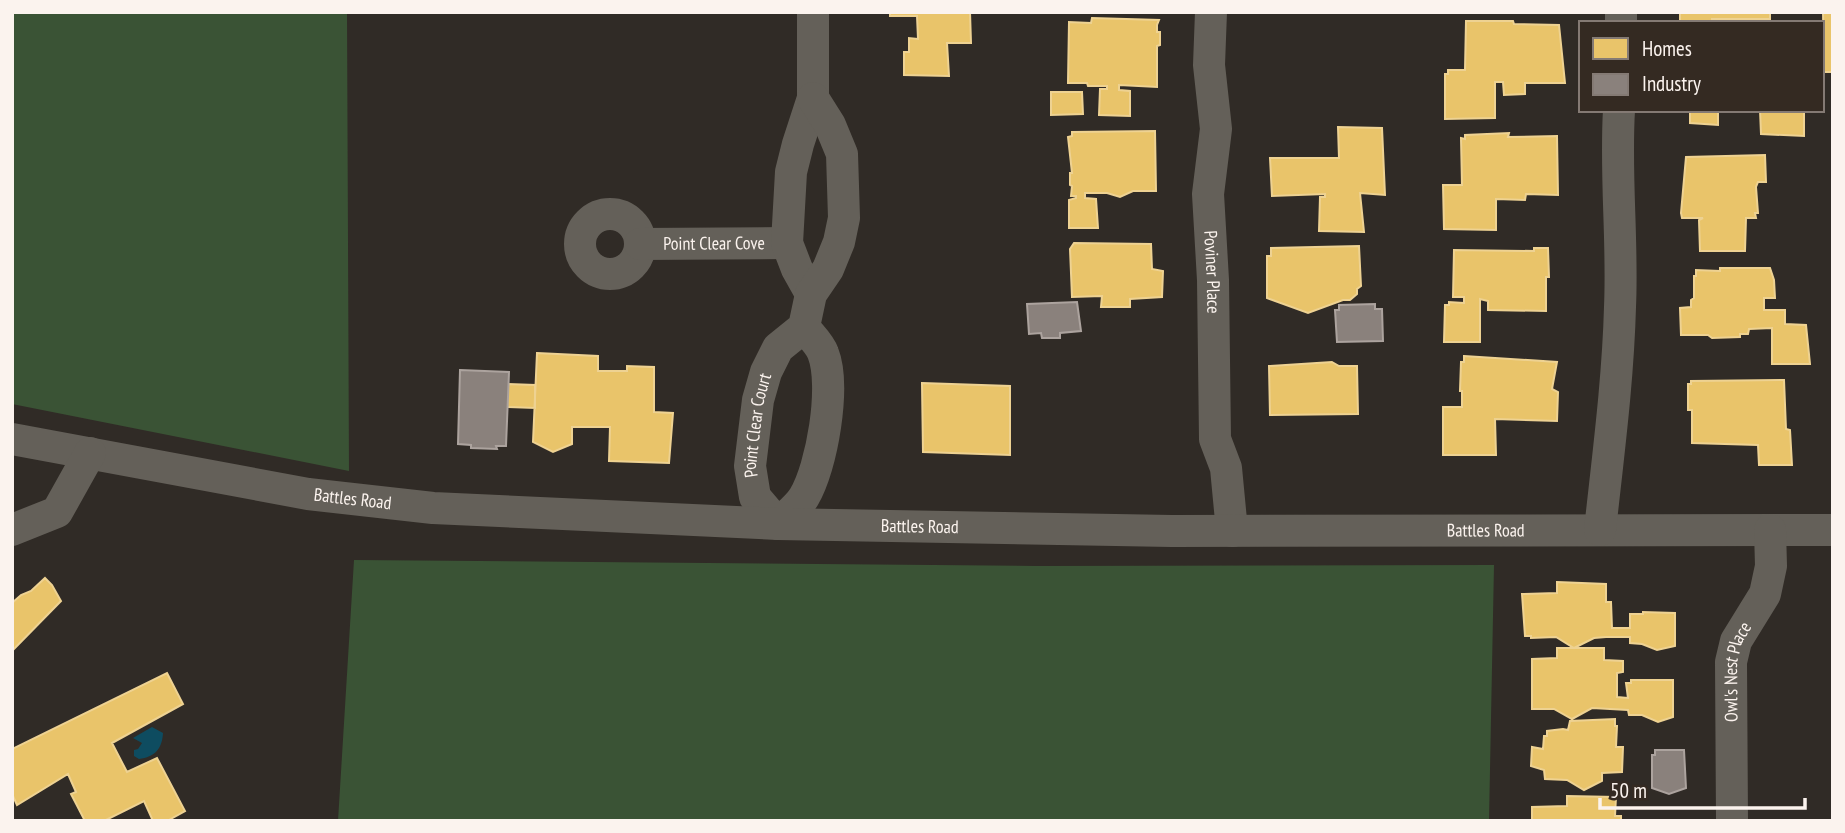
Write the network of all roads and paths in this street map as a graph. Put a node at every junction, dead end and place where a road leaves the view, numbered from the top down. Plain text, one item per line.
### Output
1 (813, 12) edge
2 (1211, 12) edge
3 (813, 98) junction
4 (1619, 112) edge
5 (787, 243) junction
6 (640, 244) dead end
7 (811, 293) junction
8 (804, 327) junction
9 (12, 439) edge
10 (90, 453) junction
11 (778, 524) junction
12 (12, 530) edge
13 (1600, 530) junction
14 (1770, 530) junction
15 (1833, 530) edge
16 (1232, 531) junction
17 (1732, 821) edge

1 - 3 street
2 - 16 street, Poviner Place
3 - 5 street
3 - 7 street
4 - 13 street
5 - 6 street, Point Clear Cove
5 - 7 street
7 - 8 street
8 - 11 street
8 - 11 street, Point Clear Court
9 - 10 street, Battles Road
10 - 11 street, Battles Road
10 - 12 street
11 - 16 street, Battles Road
13 - 14 street, Battles Road
13 - 16 street, Battles Road
14 - 15 street, Battles Road
14 - 17 street, Owl's Nest Place

